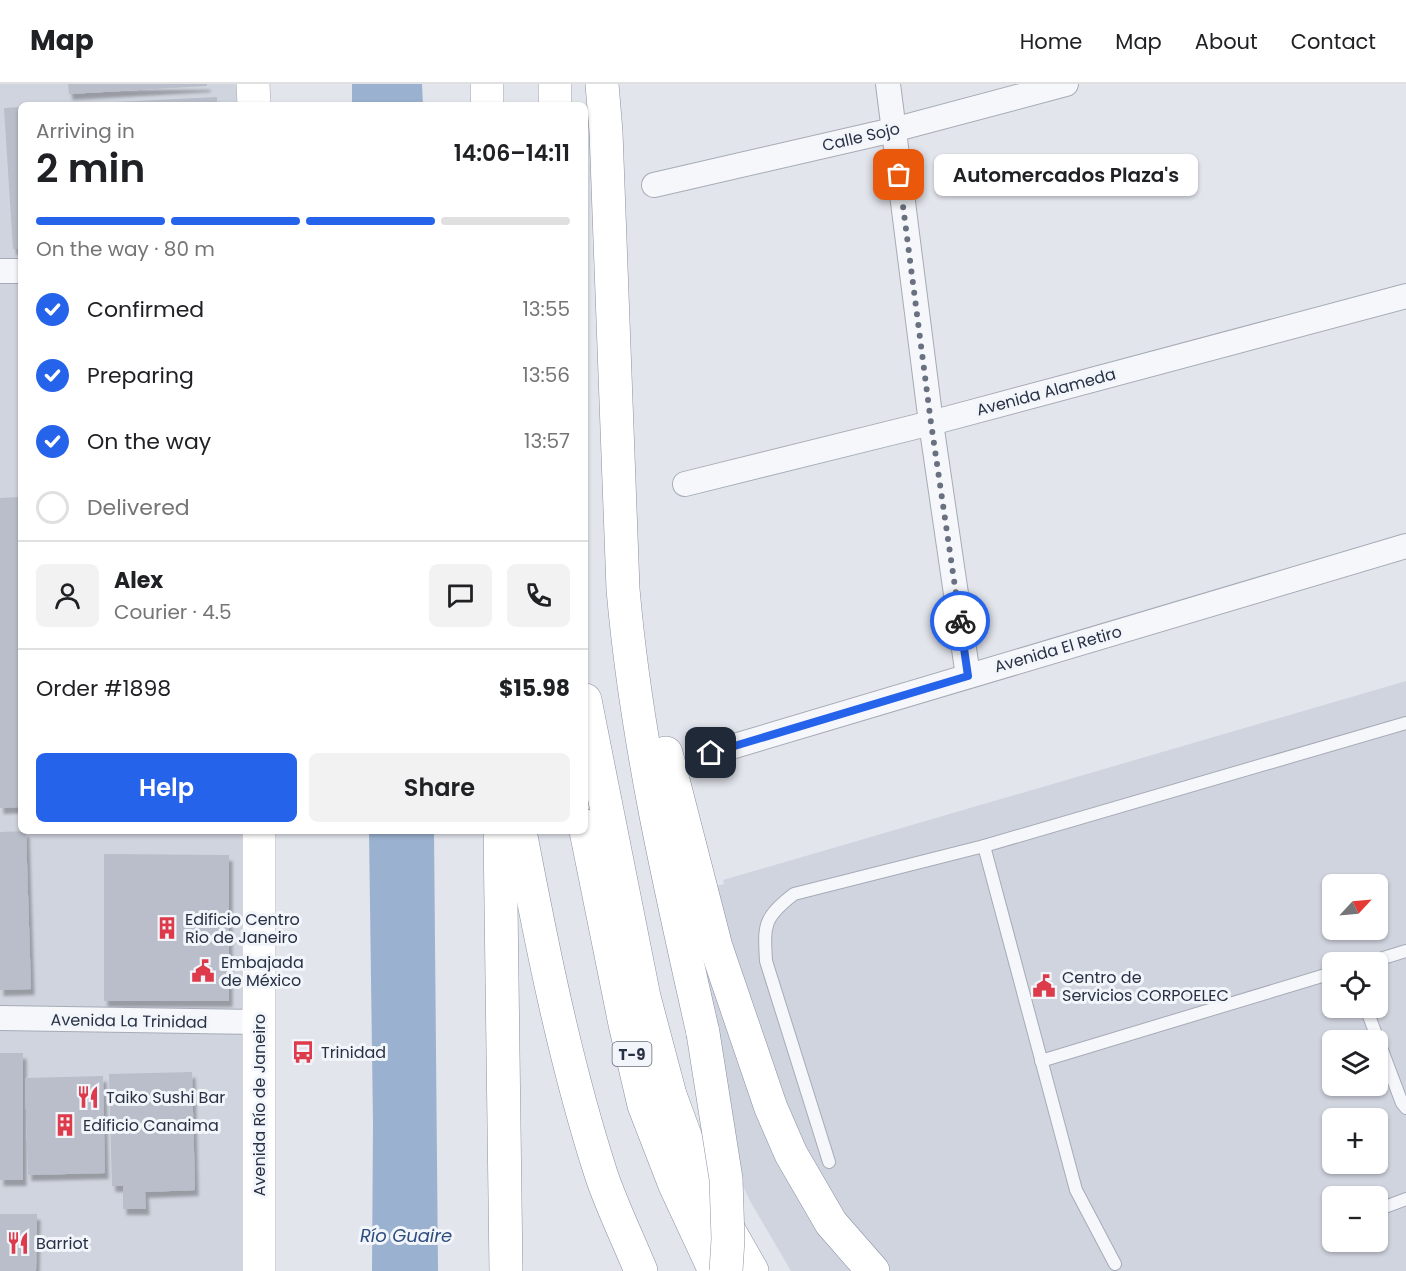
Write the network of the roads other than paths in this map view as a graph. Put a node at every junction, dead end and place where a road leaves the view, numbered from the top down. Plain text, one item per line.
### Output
1 (253, 84) edge
2 (487, 84) edge
3 (555, 84) edge
4 (602, 84) edge
5 (888, 84) edge
6 (1066, 84) edge
7 (254, 102) edge
8 (488, 102) edge
9 (555, 102) edge
10 (893, 130) junction
11 (654, 185) dead end
12 (0, 271) edge
13 (18, 271) edge
14 (1406, 296) edge
15 (931, 423) junction
16 (685, 484) dead end
17 (1406, 546) edge
18 (623, 589) junction
19 (968, 676) junction
20 (588, 715) edge
21 (1406, 723) edge
22 (711, 753) dead end
23 (259, 834) edge
24 (500, 834) edge
25 (521, 834) edge
26 (587, 834) edge
27 (984, 846) junction
28 (1406, 951) edge
29 (1388, 957) edge
30 (1322, 976) edge
31 (0, 1018) edge
32 (1370, 1018) edge
33 (258, 1022) junction
34 (1041, 1061) junction
35 (1406, 1108) edge
36 (829, 1162) dead end
37 (1406, 1199) edge
38 (1388, 1206) edge
39 (1115, 1264) dead end
40 (259, 1271) edge
41 (506, 1271) edge
42 (641, 1271) edge
43 (715, 1271) edge
44 (726, 1271) edge
45 (752, 1271) edge
46 (873, 1271) edge

1 - 7 main road
2 - 8 main road
3 - 9 main road
4 - 18 main road
5 - 10 street
6 - 10 street, Calle Sojo
10 - 11 street, Calle Sojo
10 - 15 street
12 - 13 street
14 - 15 street, Avenida Alameda
15 - 16 street, Avenida Alameda
15 - 19 street
17 - 19 street, Avenida El Retiro
18 - 44 main road, bridge
18 - 46 main road
19 - 22 street, Avenida El Retiro
20 - 45 main road
21 - 27 lane
23 - 33 main road, Avenida Río de Janeiro
24 - 41 main road
25 - 42 main road
26 - 43 main road, T-9
27 - 34 lane
27 - 36 lane
28 - 29 lane
30 - 34 lane
31 - 33 street, Avenida La Trinidad
32 - 35 lane
33 - 40 main road, Avenida Río de Janeiro
34 - 39 lane
37 - 38 lane

